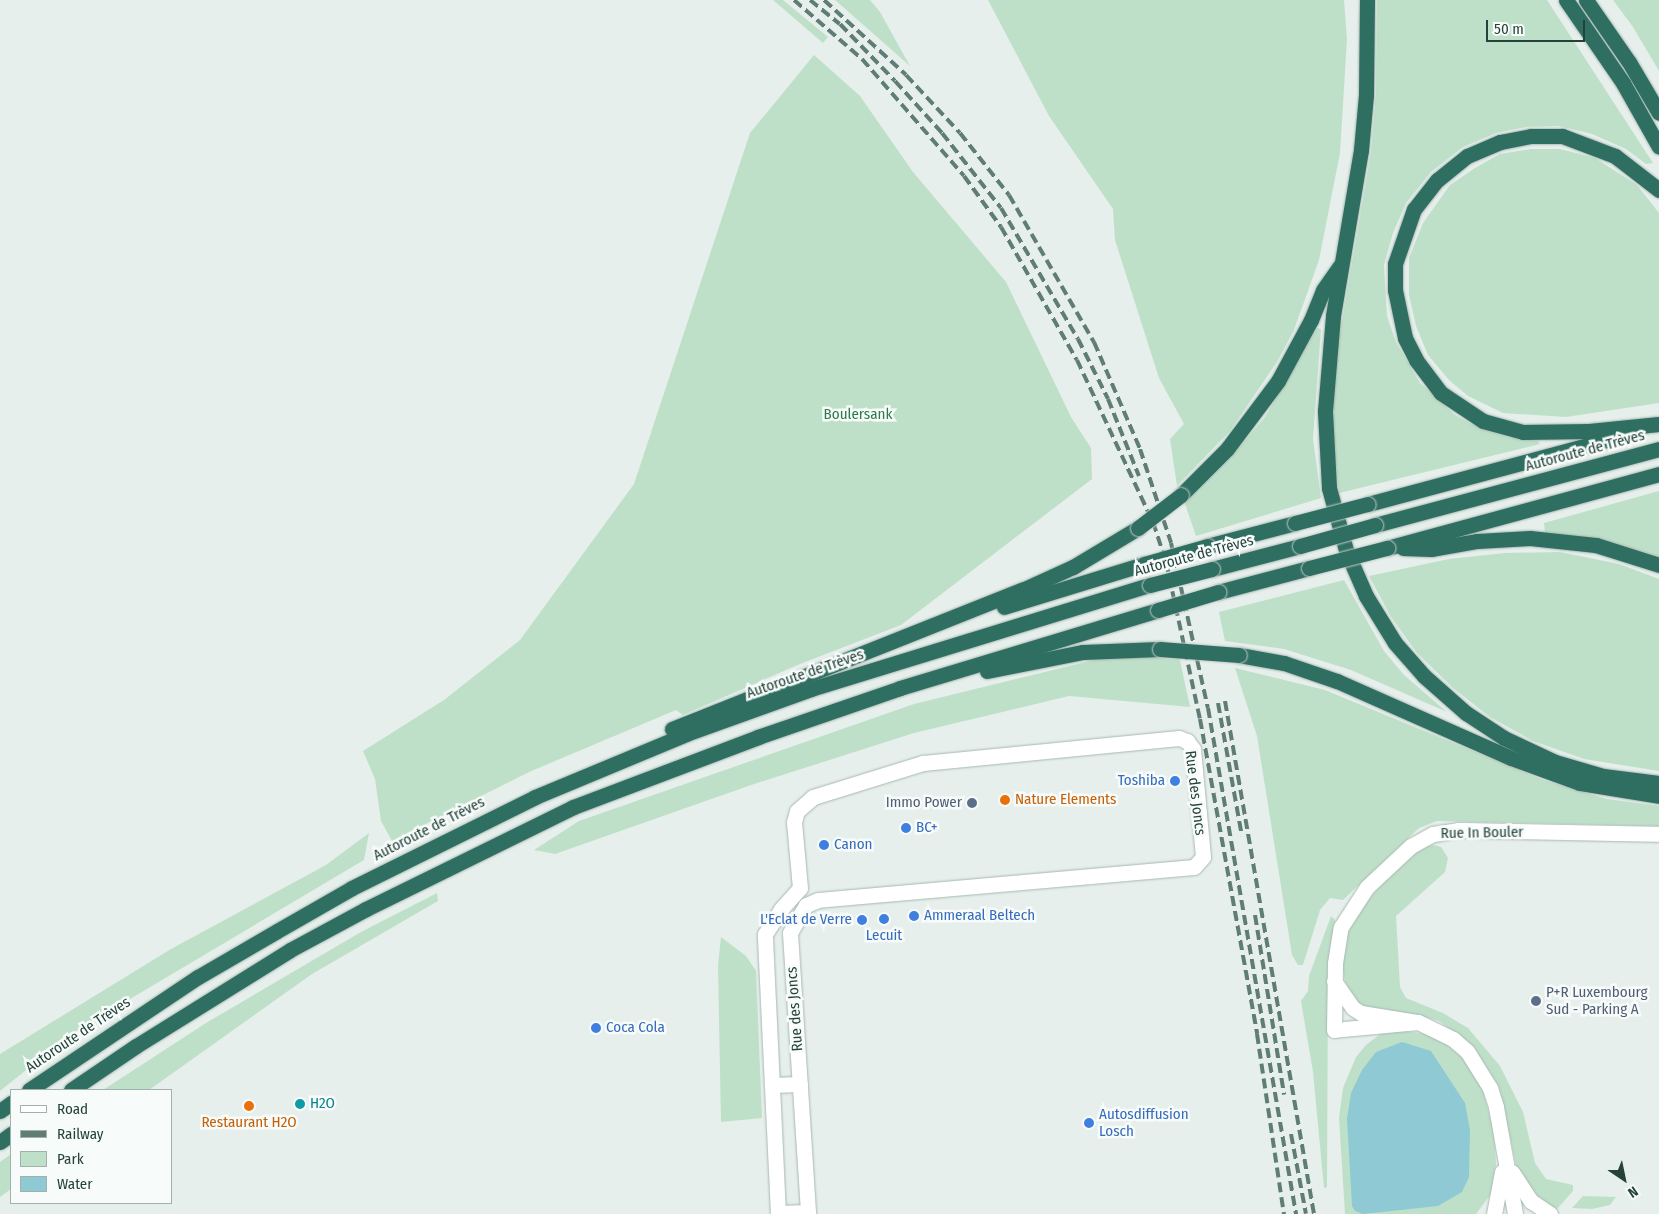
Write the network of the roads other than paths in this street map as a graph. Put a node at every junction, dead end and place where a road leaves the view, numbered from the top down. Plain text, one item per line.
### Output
1 (1367, 0) edge
2 (1566, 0) edge
3 (1586, 0) edge
4 (1659, 113) edge
5 (1659, 147) edge
6 (1659, 190) edge
7 (1343, 261) junction
8 (1659, 425) edge
9 (1659, 449) edge
10 (1659, 474) edge
11 (1387, 548) junction
12 (1659, 565) edge
13 (911, 635) junction
14 (900, 688) junction
15 (1659, 783) edge
16 (1659, 796) edge
17 (535, 797) junction
18 (1659, 834) edge
19 (790, 933) junction
20 (765, 934) junction
21 (1334, 981) junction
22 (1418, 1022) junction
23 (800, 1084) junction
24 (772, 1085) junction
25 (30, 1089) edge
26 (72, 1089) edge
27 (1504, 1148) junction
28 (778, 1213) edge
29 (808, 1213) edge
30 (1494, 1214) edge
31 (1515, 1214) edge
32 (1550, 1214) edge

1 - 7 highway
2 - 5 highway
3 - 4 highway
6 - 8 highway
7 - 13 highway, bridge
7 - 15 highway
8 - 13 highway, bridge
9 - 17 highway, Autoroute de Trèves, bridge
10 - 11 highway
11 - 12 highway
11 - 14 highway, bridge
13 - 17 highway
14 - 16 highway, bridge
14 - 26 highway
17 - 25 highway, Autoroute de Trèves
18 - 21 street, Rue In Bouler
19 - 20 street
19 - 20 street, Rue des Joncs
19 - 23 street, Rue des Joncs
20 - 24 street, Rue des Joncs
21 - 22 street
21 - 22 street, Rue In Bouler
22 - 27 street
23 - 24 street
23 - 29 street, Rue des Joncs
24 - 28 street, Rue des Joncs
27 - 30 street
27 - 31 street
27 - 32 street
28 - 29 street, Rue des Joncs

